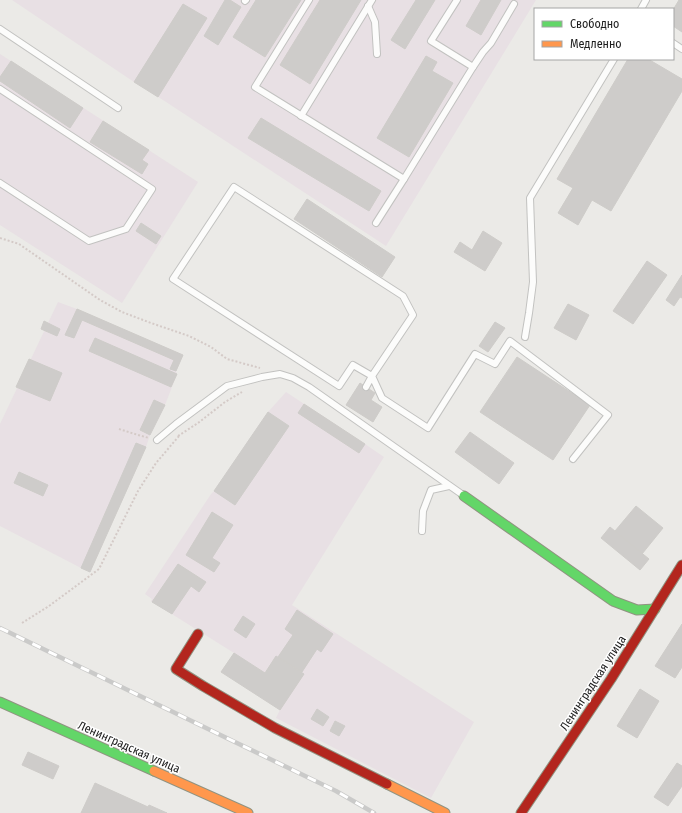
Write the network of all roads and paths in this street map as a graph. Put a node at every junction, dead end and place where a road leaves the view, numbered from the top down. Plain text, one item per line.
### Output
1 (309, 0) edge
2 (372, 0) edge
3 (457, 0) edge
4 (514, 4) dead end
5 (368, 6) junction
6 (0, 29) edge
7 (377, 54) dead end
8 (613, 60) edge
9 (472, 67) junction
10 (0, 89) edge
11 (118, 108) dead end
12 (301, 116) junction
13 (404, 179) junction
14 (0, 183) edge
15 (376, 223) dead end
16 (0, 238) edge
17 (525, 337) dead end
18 (261, 369) dead end
19 (372, 376) junction
20 (366, 387) dead end
21 (179, 436) dead end
22 (157, 440) dead end
23 (573, 459) dead end
24 (449, 486) junction
25 (464, 496) joint
26 (422, 531) dead end
27 (682, 565) edge
28 (655, 609) junction
29 (22, 623) dead end
30 (198, 634) dead end
31 (0, 702) edge
32 (248, 813) edge
33 (444, 813) edge
34 (521, 813) edge

1 - 12 lane
2 - 5 lane
3 - 9 lane
4 - 9 lane
5 - 7 lane
5 - 12 lane
6 - 11 lane
8 - 17 lane
9 - 13 lane
10 - 14 lane
12 - 13 lane
13 - 15 lane
16 - 18 path
19 - 19 lane
19 - 20 lane
19 - 23 lane
21 - 29 path
22 - 24 lane
24 - 25 lane
24 - 26 lane
25 - 28 street
27 - 28 street, Ленинградская улица
28 - 34 street, Ленинградская улица
30 - 33 street
31 - 32 street, Ленинградская улица

